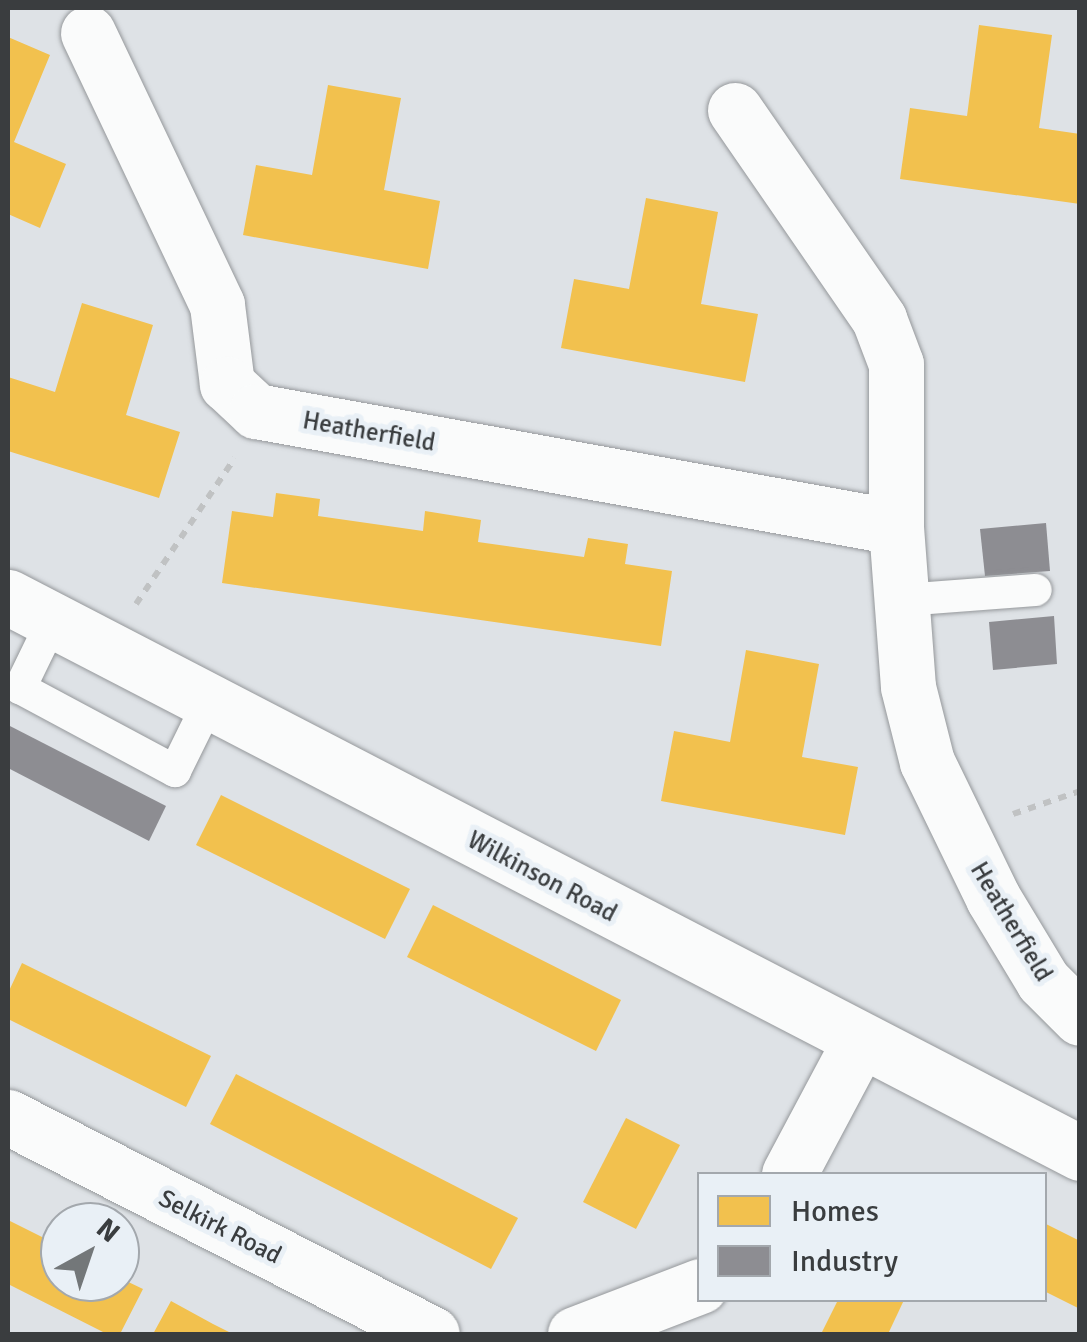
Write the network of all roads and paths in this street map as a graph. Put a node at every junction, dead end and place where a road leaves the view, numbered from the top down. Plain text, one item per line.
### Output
1 (88, 33) dead end
2 (735, 110) dead end
3 (271, 414) junction
4 (896, 527) junction
5 (152, 574) dead end
6 (1036, 590) dead end
7 (902, 600) junction
8 (30, 608) edge
9 (209, 702) junction
10 (1080, 791) edge
11 (960, 833) junction
12 (1080, 1018) edge
13 (858, 1044) junction
14 (8, 1117) edge
15 (1080, 1153) edge
16 (790, 1172) edge
17 (697, 1287) edge
18 (432, 1334) edge
19 (575, 1334) edge

1 - 3 street, Heatherfield
2 - 4 street, Heatherfield
3 - 4 street, Heatherfield
3 - 5 path
4 - 7 street, Heatherfield
6 - 7 lane
7 - 11 street, Heatherfield
8 - 9 street, Wilkinson Road
8 - 9 lane
9 - 13 street, Wilkinson Road
10 - 11 path
11 - 12 street, Heatherfield
13 - 15 street, Wilkinson Road
13 - 16 street
14 - 18 street, Selkirk Road
17 - 19 street

